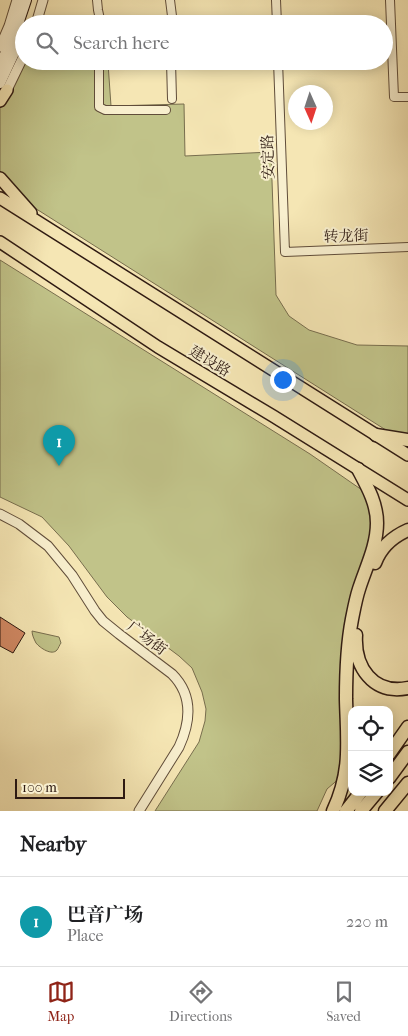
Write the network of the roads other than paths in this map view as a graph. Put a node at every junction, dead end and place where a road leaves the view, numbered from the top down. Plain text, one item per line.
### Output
1 (17, 0) edge
2 (26, 0) edge
3 (32, 0) edge
4 (43, 0) edge
5 (97, 0) edge
6 (170, 0) edge
7 (276, 0) edge
8 (390, 0) edge
9 (21, 15) edge
10 (28, 15) edge
11 (39, 15) edge
12 (99, 15) edge
13 (172, 15) edge
14 (277, 15) edge
15 (391, 15) edge
16 (15, 31) edge
17 (0, 47) edge
18 (15, 54) edge
19 (0, 66) edge
20 (15, 69) edge
21 (99, 70) edge
22 (171, 70) edge
23 (278, 70) edge
24 (393, 70) edge
25 (3, 87) edge
26 (408, 97) edge
27 (172, 99) dead end
28 (0, 101) edge
29 (166, 110) dead end
30 (0, 178) edge
31 (0, 198) edge
32 (37, 220) junction
33 (0, 242) edge
34 (408, 247) edge
35 (285, 252) joint
36 (376, 435) junction
37 (408, 440) edge
38 (408, 455) edge
39 (358, 469) junction
40 (408, 500) edge
41 (0, 514) edge
42 (408, 530) edge
43 (408, 688) edge
44 (408, 727) edge
45 (391, 751) edge
46 (408, 752) edge
47 (393, 773) edge
48 (408, 783) edge
49 (358, 796) edge
50 (374, 796) edge
51 (376, 796) edge
52 (387, 809) edge
53 (139, 811) edge
54 (333, 811) edge
55 (346, 811) edge
56 (361, 811) edge
57 (367, 811) edge

1 - 17 street
2 - 9 main road
3 - 10 main road
4 - 11 street
5 - 12 street
6 - 13 street
7 - 14 street
8 - 15 street
16 - 19 main road
18 - 25 main road
20 - 25 street
21 - 29 street
22 - 27 street
23 - 35 street, 安定路
24 - 26 street
25 - 28 main road
30 - 32 main road
31 - 32 main road, 建设路
32 - 36 main road, 建设路
33 - 39 main road, 建设路
34 - 35 street, 转龙街
36 - 37 highway
36 - 38 main road, 建设路
39 - 40 main road, 建设路
39 - 54 highway
41 - 53 street, 广场街
42 - 43 highway
44 - 45 highway
46 - 47 highway
48 - 52 highway
49 - 55 highway
50 - 56 highway
51 - 57 highway

